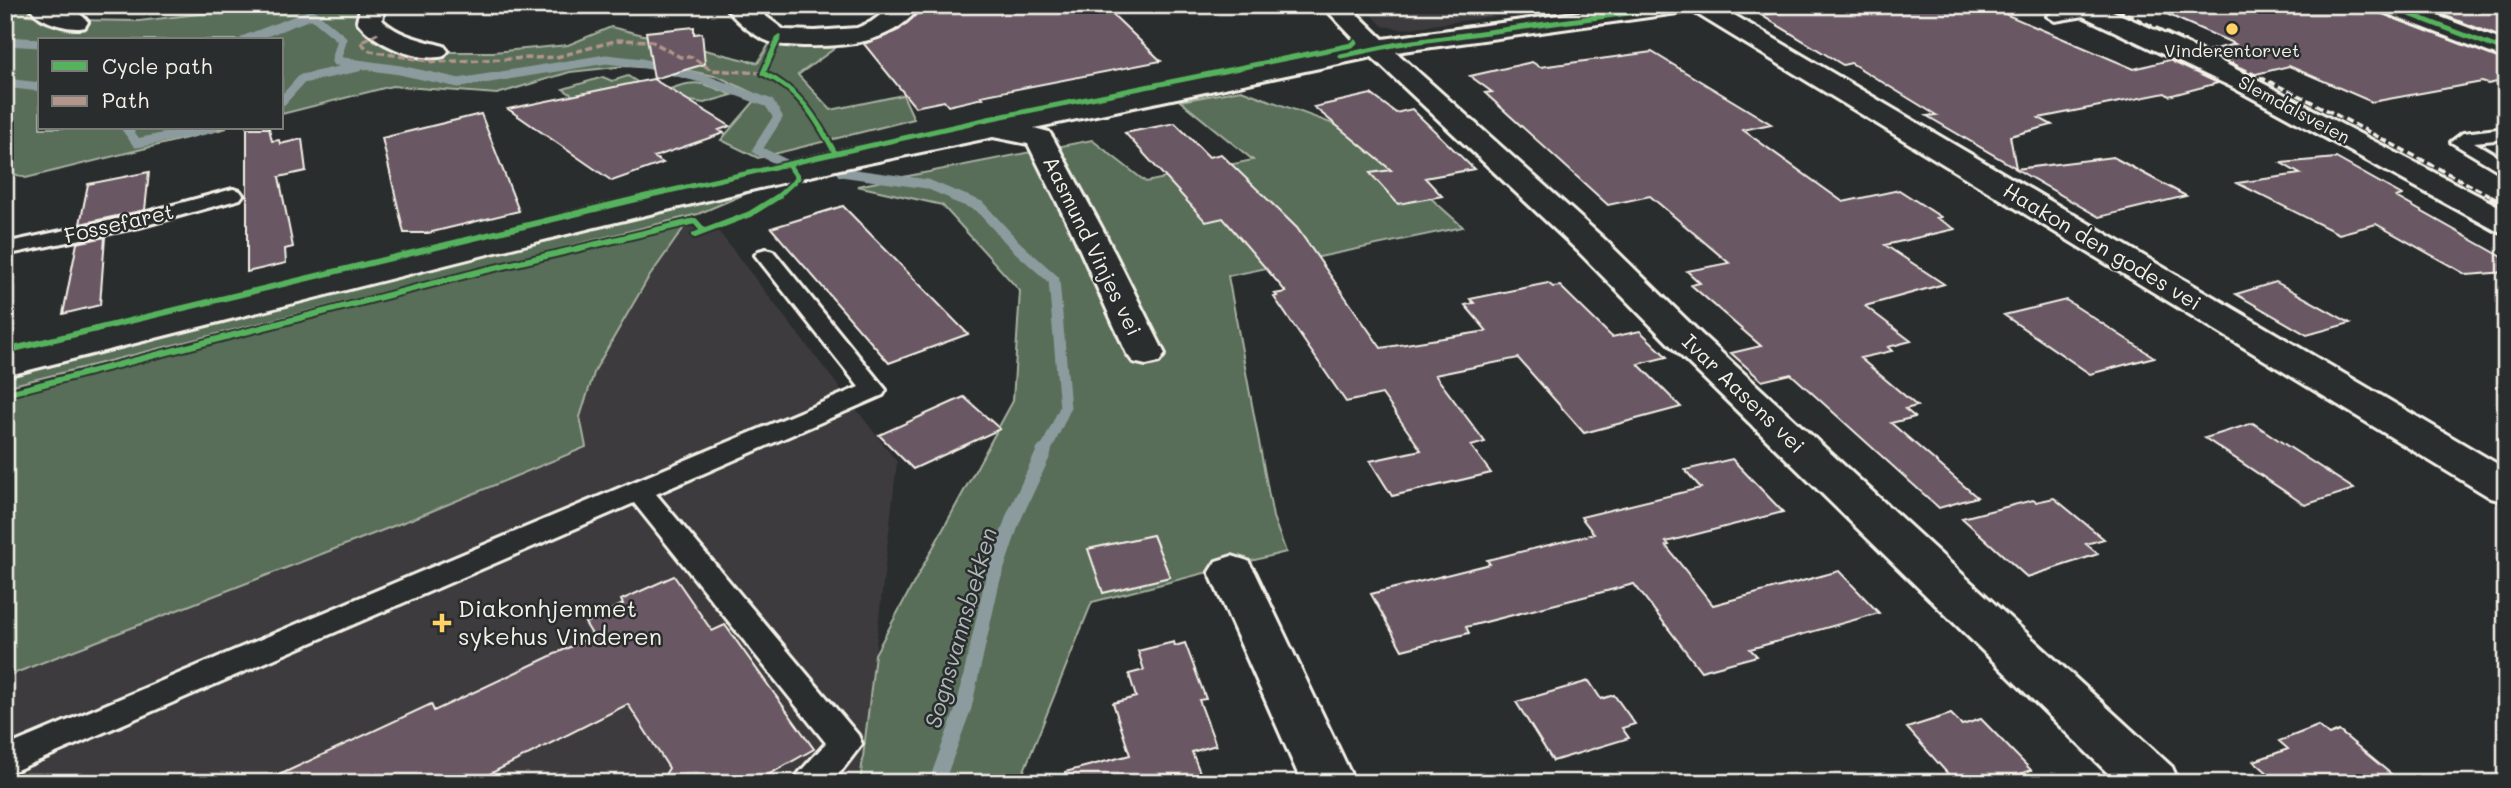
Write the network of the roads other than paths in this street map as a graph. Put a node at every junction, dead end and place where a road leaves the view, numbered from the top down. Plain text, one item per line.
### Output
1 (46, 5) edge
2 (373, 5) edge
3 (736, 5) edge
4 (909, 5) edge
5 (1334, 5) edge
6 (1688, 5) edge
7 (1699, 5) edge
8 (2386, 5) edge
9 (2075, 11) edge
10 (76, 22) dead end
11 (1378, 48) junction
12 (435, 51) dead end
13 (2506, 51) edge
14 (997, 128) junction
15 (2506, 133) edge
16 (2506, 169) edge
17 (233, 195) dead end
18 (2506, 223) edge
19 (5, 249) edge
20 (766, 255) dead end
21 (1146, 354) dead end
22 (5, 365) edge
23 (2506, 488) edge
24 (638, 490) junction
25 (1232, 572) dead end
26 (5, 762) edge
27 (811, 783) edge
28 (1329, 783) edge
29 (2153, 783) edge

1 - 10 street
2 - 12 street
3 - 4 street
5 - 11 street, Ivar Aasens vei
6 - 11 street
7 - 23 street, Haakon den godes vei
8 - 13 street
9 - 18 street, Slemdalsveien
11 - 14 street
11 - 29 street, Ivar Aasens vei
14 - 21 street, Aasmund Vinjes vei
14 - 22 street
15 - 16 lane
17 - 19 lane, Fossefaret
20 - 24 lane
24 - 26 lane
24 - 27 lane
25 - 28 street

